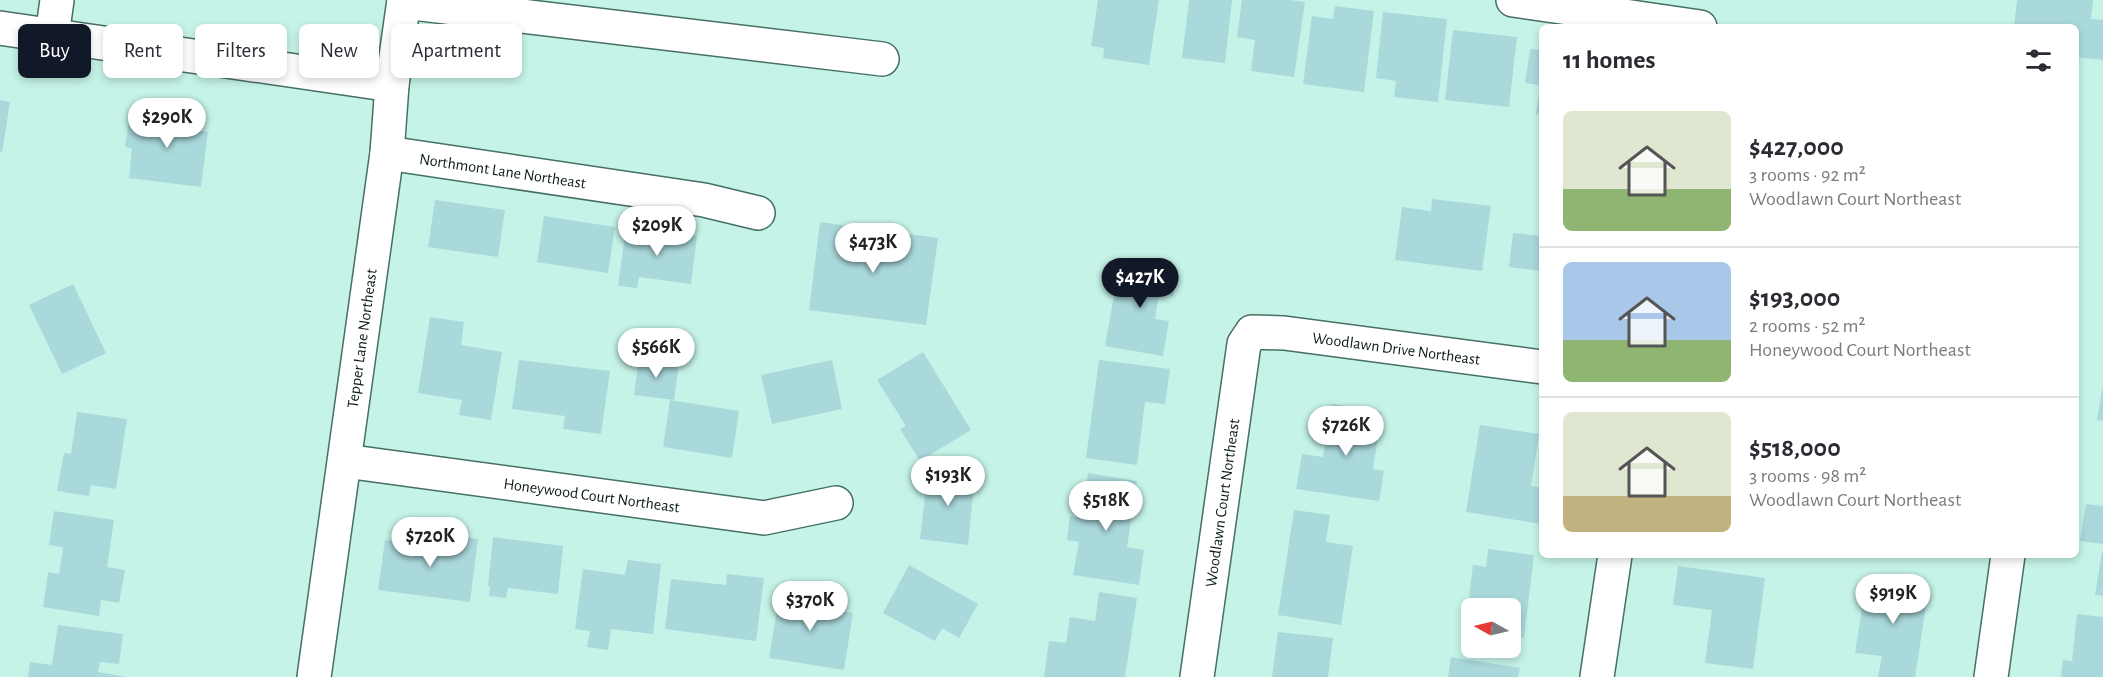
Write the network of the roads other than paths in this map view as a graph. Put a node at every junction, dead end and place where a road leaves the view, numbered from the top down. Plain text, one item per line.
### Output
1 (57, 0) edge
2 (1513, 0) edge
3 (404, 1) edge
4 (54, 24) edge
5 (1679, 24) edge
6 (0, 28) edge
7 (18, 31) edge
8 (91, 42) edge
9 (882, 59) dead end
10 (392, 85) junction
11 (387, 153) junction
12 (758, 213) dead end
13 (1252, 332) joint
14 (1539, 367) edge
15 (345, 460) junction
16 (836, 503) dead end
17 (1615, 558) edge
18 (2008, 558) edge
19 (314, 677) edge
20 (1197, 677) edge
21 (1597, 677) edge
22 (1991, 677) edge

1 - 4 street
2 - 5 street
3 - 9 street
3 - 10 street, Tepper Lane Northeast
6 - 7 street
8 - 10 street
10 - 11 street, Tepper Lane Northeast
11 - 12 street, Northmont Lane Northeast
11 - 15 street, Tepper Lane Northeast
13 - 14 street, Woodlawn Drive Northeast
13 - 20 street, Woodlawn Court Northeast
15 - 16 street, Honeywood Court Northeast
15 - 19 street, Tepper Lane Northeast
17 - 21 street
18 - 22 street

